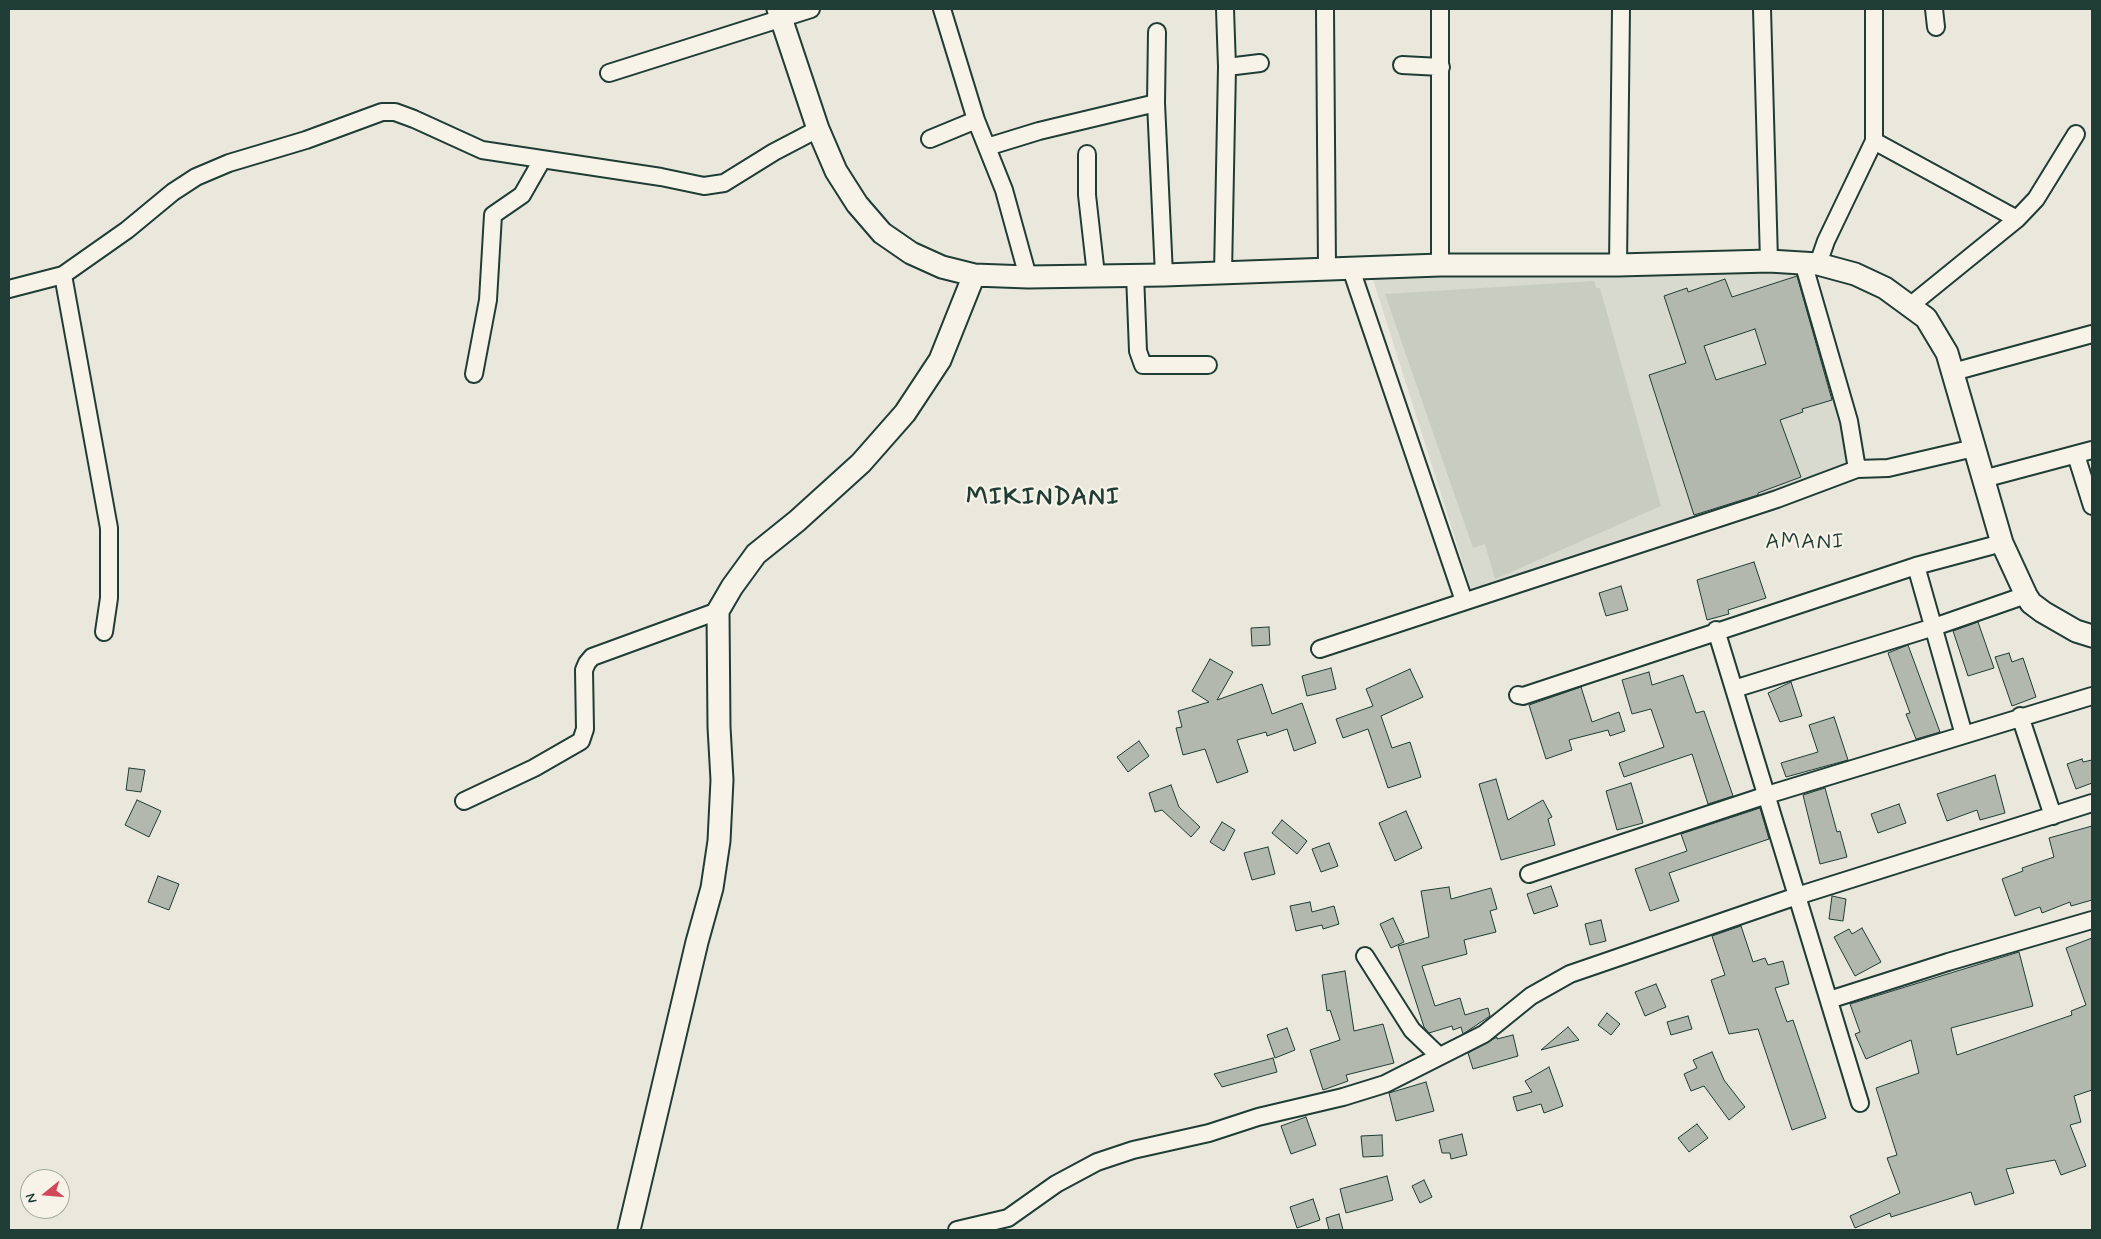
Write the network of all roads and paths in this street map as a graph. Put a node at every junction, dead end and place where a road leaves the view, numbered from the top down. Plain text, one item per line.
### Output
1 (811, 9) edge
2 (942, 9) edge
3 (1225, 9) edge
4 (1325, 9) edge
5 (1440, 9) edge
6 (1622, 9) edge
7 (1762, 9) edge
8 (1874, 9) edge
9 (1934, 9) edge
10 (780, 14) edge
11 (1936, 27) dead end
12 (1157, 32) dead end
13 (1260, 63) dead end
14 (1227, 66) junction
15 (1402, 66) dead end
16 (1442, 67) junction
17 (609, 73) dead end
18 (1156, 103) junction
19 (976, 120) junction
20 (818, 129) junction
21 (2076, 134) dead end
22 (930, 139) dead end
23 (1874, 142) junction
24 (987, 147) junction
25 (1087, 154) dead end
26 (542, 160) junction
27 (2017, 219) junction
28 (1769, 261) junction
29 (1811, 263) junction
30 (1440, 265) junction
31 (1618, 265) junction
32 (1327, 269) junction
33 (1351, 269) junction
34 (1135, 274) junction
35 (1223, 274) junction
36 (63, 275) junction
37 (974, 275) junction
38 (1096, 275) junction
39 (1164, 275) junction
40 (1028, 277) junction
41 (9, 289) edge
42 (1912, 305) junction
43 (2092, 334) edge
44 (1208, 365) dead end
45 (1953, 372) junction
46 (474, 374) dead end
47 (1974, 448) junction
48 (2092, 450) edge
49 (2076, 455) junction
50 (1857, 469) junction
51 (1983, 479) junction
52 (2092, 506) edge
53 (2002, 543) junction
54 (1916, 566) junction
55 (2026, 595) junction
56 (1464, 601) junction
57 (718, 611) junction
58 (1934, 627) junction
59 (1716, 630) junction
60 (104, 632) dead end
61 (2092, 636) edge
62 (1320, 649) dead end
63 (1734, 689) junction
64 (1518, 695) dead end
65 (2092, 696) edge
66 (2020, 716) junction
67 (1964, 735) junction
68 (1767, 795) junction
69 (464, 801) dead end
70 (2092, 803) edge
71 (2053, 816) junction
72 (1529, 874) dead end
73 (1797, 896) junction
74 (2092, 920) edge
75 (1365, 956) dead end
76 (1829, 1000) junction
77 (1439, 1056) junction
78 (1860, 1103) dead end
79 (629, 1230) edge
80 (957, 1230) edge

1 - 10 street
2 - 19 street
3 - 14 street
4 - 32 street
5 - 16 street
6 - 31 street
7 - 28 street
8 - 23 street
9 - 11 street
10 - 17 street
10 - 20 street
12 - 18 street
13 - 14 street
14 - 35 street
15 - 16 street
16 - 30 street
18 - 24 street
18 - 39 street
19 - 22 street
19 - 24 street
20 - 26 street
20 - 37 street
21 - 27 street
23 - 27 street
23 - 29 street
24 - 40 street
25 - 38 street
26 - 36 street
26 - 46 street
27 - 42 street
28 - 29 street
28 - 31 street
29 - 42 street
29 - 50 street
30 - 31 street
30 - 33 street
32 - 33 street
32 - 35 street
33 - 56 street
34 - 38 street
34 - 39 street
34 - 44 street
35 - 39 street
36 - 41 street
36 - 60 street
37 - 40 street
37 - 57 street
38 - 40 street
42 - 45 street
43 - 45 street
45 - 47 street
47 - 50 street
47 - 51 street
48 - 49 street
49 - 51 street
49 - 52 street
50 - 56 street
51 - 53 street
53 - 54 street
53 - 55 street
54 - 58 street
54 - 59 street
55 - 58 street
55 - 61 street
56 - 62 street
57 - 69 street
57 - 79 street
58 - 63 street
58 - 67 street
59 - 63 street
59 - 64 street
63 - 68 street
65 - 66 street
66 - 67 street
66 - 71 street
67 - 68 street
68 - 72 street
68 - 73 street
70 - 71 street
71 - 73 street
73 - 76 street
73 - 77 street
74 - 76 street
75 - 77 street
76 - 78 street
77 - 80 street

